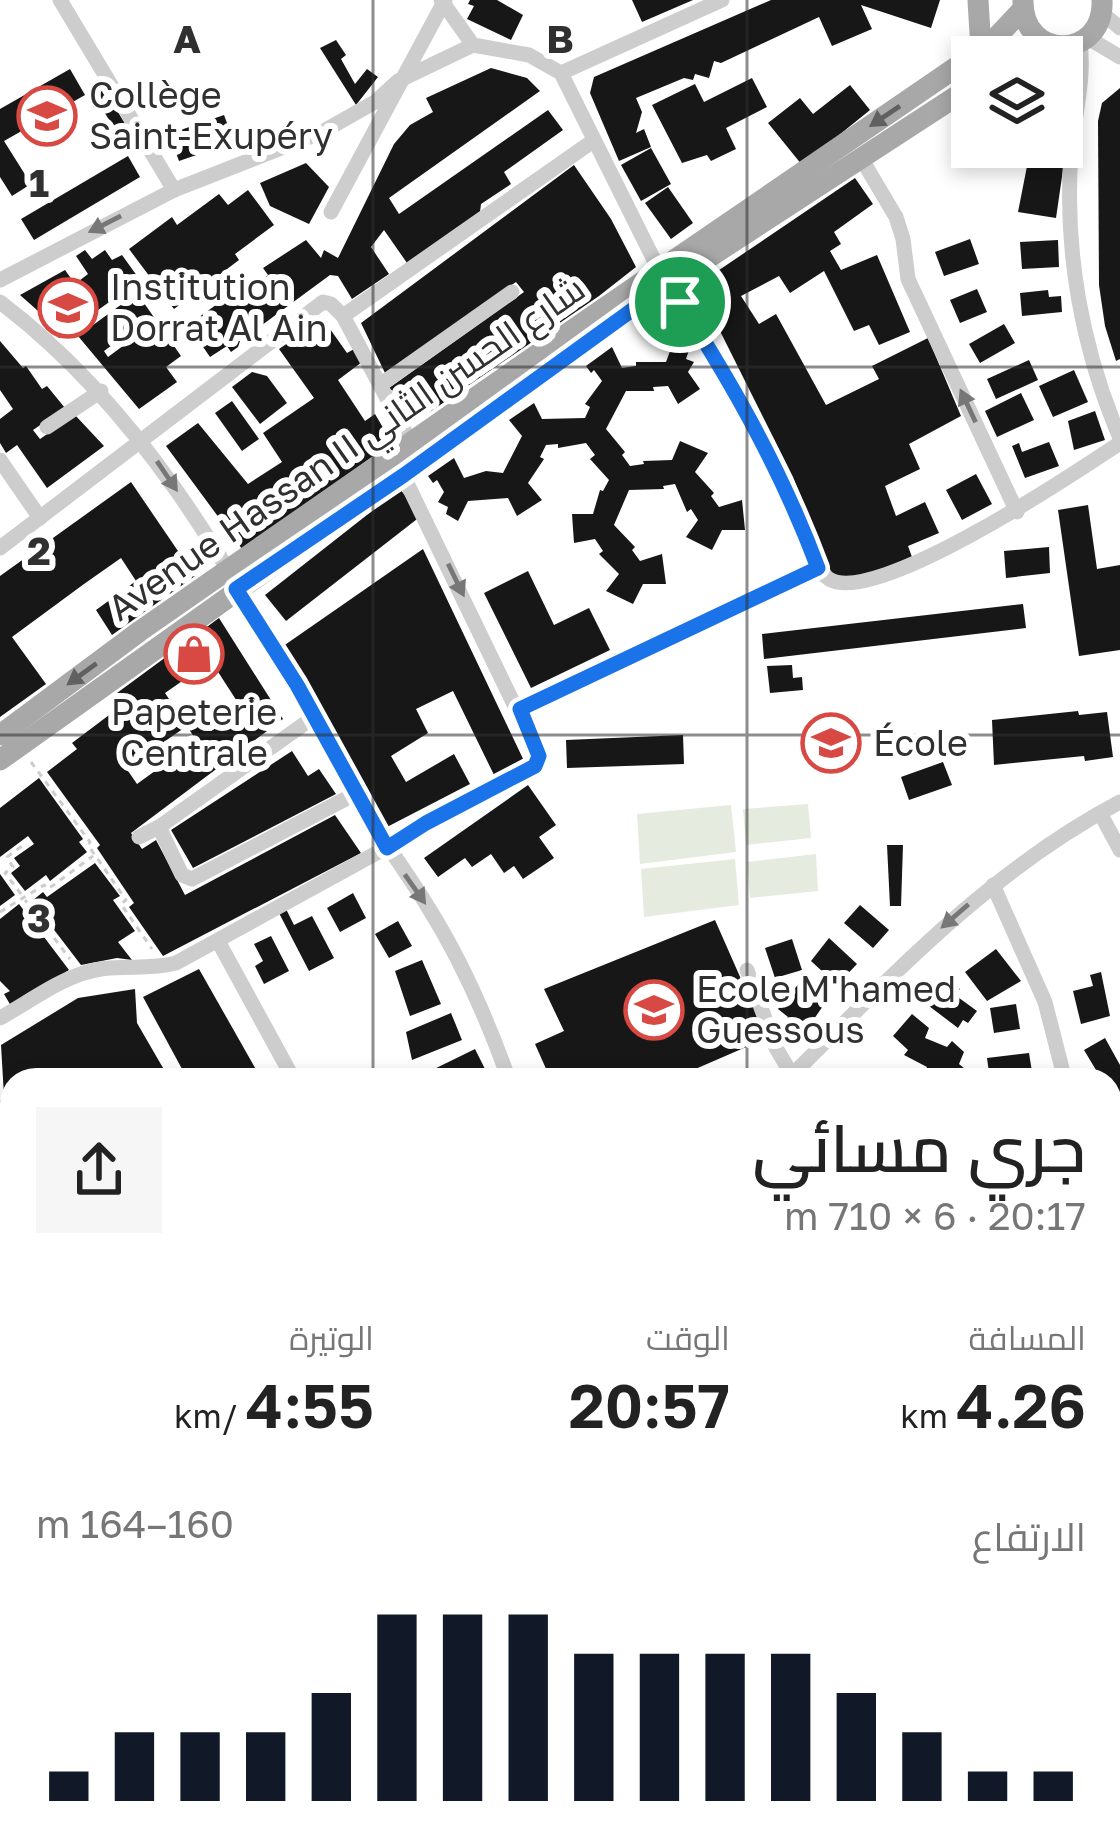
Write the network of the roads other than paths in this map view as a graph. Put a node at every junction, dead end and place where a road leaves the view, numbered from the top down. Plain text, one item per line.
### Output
1 (60, 0) edge
2 (722, 0) edge
3 (978, 0) edge
4 (443, 2) edge
5 (1023, 5) edge
6 (1106, 8) edge
7 (980, 36) edge
8 (999, 36) edge
9 (1030, 36) edge
10 (1084, 40) junction
11 (473, 45) junction
12 (1083, 50) edge
13 (1120, 57) edge
14 (951, 71) edge
15 (561, 73) junction
16 (398, 82) junction
17 (951, 102) edge
18 (593, 141) junction
19 (861, 158) junction
20 (1070, 168) edge
21 (173, 190) junction
22 (331, 212) dead end
23 (663, 277) junction
24 (0, 280) edge
25 (512, 292) dead end
26 (0, 302) edge
27 (343, 316) junction
28 (380, 385) junction
29 (101, 391) junction
30 (47, 427) dead end
31 (143, 441) junction
32 (1120, 441) edge
33 (411, 443) junction
34 (1, 458) edge
35 (404, 475) junction
36 (1017, 512) junction
37 (40, 518) junction
38 (0, 548) edge
39 (818, 568) junction
40 (232, 580) junction
41 (520, 709) junction
42 (314, 717) junction
43 (10, 740) edge
44 (0, 760) edge
45 (356, 794) junction
46 (1120, 802) edge
47 (1100, 813) junction
48 (159, 827) junction
49 (139, 837) dead end
50 (387, 848) junction
51 (1120, 850) edge
52 (993, 884) junction
53 (218, 941) junction
54 (747, 970) dead end
55 (0, 1018) edge
56 (287, 1068) edge
57 (504, 1068) edge
58 (786, 1068) edge
59 (802, 1068) edge
60 (1062, 1068) edge

1 - 21 street
2 - 15 street
3 - 7 main road
4 - 11 street
4 - 16 street
5 - 8 main road, Avenue Hassan II شارع الحسن الثاني
5 - 9 main road
6 - 10 main road
10 - 12 street
10 - 13 street
11 - 15 street
11 - 16 street
14 -> 23 main road, Avenue Hassan II شارع الحسن الثاني
15 - 18 street
16 - 21 street
16 - 22 street
17 - 19 main road, Avenue Hassan II شارع الحسن الثاني
18 - 23 street
18 - 27 street
19 - 23 main road, Avenue Hassan II شارع الحسن الثاني
36 -> 19 street
20 - 32 street
21 -> 24 street
23 - 33 main road, Avenue Hassan II شارع الحسن الثاني
23 - 35 main road, Avenue Hassan II شارع الحسن الثاني
23 - 39 street
25 - 28 street
26 - 29 street
27 - 28 street
27 - 31 street
28 - 33 street
29 - 30 street
29 - 31 street
31 - 37 street
31 -> 40 street
32 - 36 street
33 - 40 main road, Avenue Hassan II شارع الحسن الثاني
34 - 37 street
35 - 40 main road, Avenue Hassan II شارع الحسن الثاني
35 -> 41 street
36 - 39 street
37 - 38 street
39 - 41 street
40 - 42 street
40 - 43 main road, Avenue Hassan II شارع الحسن الثاني
41 - 50 street
42 - 45 street
42 - 48 street
43 - 44 main road, Avenue Hassan II شارع الحسن الثاني
45 - 48 street
45 - 50 street
46 - 47 street
47 - 51 street
47 - 52 street
48 - 49 street
50 - 53 street
50 -> 57 street
52 -> 59 street
52 - 60 street
53 - 55 street
53 - 56 street
54 - 58 street

